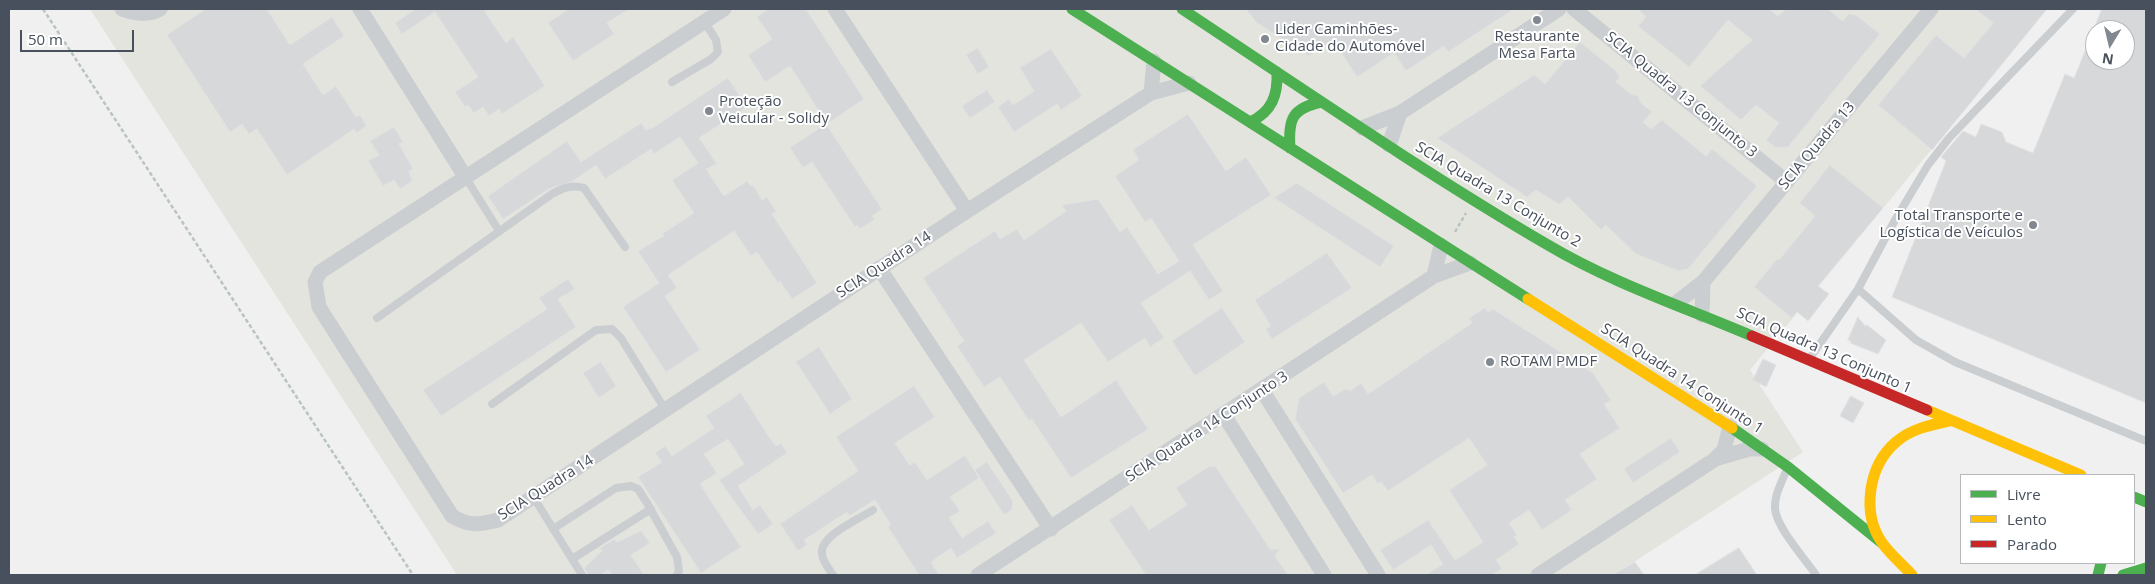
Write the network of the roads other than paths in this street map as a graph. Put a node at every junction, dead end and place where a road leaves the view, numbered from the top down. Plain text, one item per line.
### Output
1 (122, 9) edge
2 (160, 9) edge
3 (360, 9) edge
4 (724, 9) edge
5 (835, 9) edge
6 (1072, 9) edge
7 (1182, 9) edge
8 (1574, 9) edge
9 (1931, 9) edge
10 (2073, 9) edge
11 (1555, 10) edge
12 (704, 21) junction
13 (1154, 61) junction
14 (1276, 72) junction
15 (672, 82) dead end
16 (1189, 83) junction
17 (1151, 92) junction
18 (1322, 102) junction
19 (1400, 113) junction
20 (1250, 122) junction
21 (1362, 128) junction
22 (1383, 142) junction
23 (1290, 148) junction
24 (466, 178) junction
25 (1787, 182) junction
26 (967, 211) junction
27 (499, 231) junction
28 (626, 247) dead end
29 (1448, 249) junction
30 (1470, 263) junction
31 (880, 268) junction
32 (1434, 276) junction
33 (1703, 282) junction
34 (1858, 289) junction
35 (1682, 306) junction
36 (1702, 315) junction
37 (377, 318) dead end
38 (1809, 360) junction
39 (1262, 390) junction
40 (492, 404) dead end
41 (666, 410) junction
42 (1224, 415) junction
43 (1949, 421) junction
44 (1730, 426) junction
45 (2146, 441) edge
46 (1762, 449) junction
47 (1714, 460) junction
48 (1788, 467) junction
49 (2078, 474) edge
50 (534, 498) junction
51 (651, 509) junction
52 (873, 510) dead end
53 (553, 529) junction
54 (1051, 529) junction
55 (1882, 543) junction
56 (572, 559) junction
57 (2146, 568) edge
58 (582, 575) edge
59 (677, 575) edge
60 (832, 575) edge
61 (978, 575) edge
62 (1324, 575) edge
63 (1378, 575) edge
64 (1538, 575) edge
65 (1816, 575) edge
66 (1912, 575) edge
67 (2123, 575) edge

1 - 2 street
3 - 24 street
4 - 12 street, SCIA Quadra 14
5 - 26 street
6 - 13 main road
7 - 14 main road, SCIA Quadra 13 Conjunto 2
8 - 25 street, SCIA Quadra 13 Conjunto 3
9 - 25 street, SCIA Quadra 13
10 - 34 lane
11 - 19 street
12 - 15 lane
12 - 24 street, SCIA Quadra 14
13 - 16 main road
13 - 17 street
14 - 18 main road, SCIA Quadra 13 Conjunto 2
14 - 20 main road
16 - 17 street, SCIA Quadra 14
16 - 20 main road
17 - 26 street, SCIA Quadra 14
18 - 21 main road, SCIA Quadra 13 Conjunto 2
18 - 23 main road
19 - 21 street
19 - 22 street
20 - 23 main road
21 - 22 main road, SCIA Quadra 13 Conjunto 2
22 - 35 main road, SCIA Quadra 13 Conjunto 2
23 - 29 main road
24 - 27 lane
24 - 50 street, SCIA Quadra 14
25 - 33 street, SCIA Quadra 13
26 - 31 street, SCIA Quadra 14
27 - 28 lane
27 - 37 lane
29 - 30 main road, SCIA Quadra 14 Conjunto 1
29 - 32 street
30 - 32 street, SCIA Quadra 14 Conjunto 3
30 - 44 main road, SCIA Quadra 14 Conjunto 1
31 - 41 street, SCIA Quadra 14
31 - 54 street
32 - 39 street, SCIA Quadra 14 Conjunto 3
33 - 35 street, SCIA Quadra 13
33 - 36 street
34 - 38 lane
34 - 45 lane
35 - 36 main road, SCIA Quadra 13 Conjunto 1
36 - 38 main road, SCIA Quadra 13 Conjunto 1
38 - 43 main road, SCIA Quadra 13 Conjunto 1
39 - 42 street, SCIA Quadra 14 Conjunto 3
39 - 63 street
40 - 41 lane
41 - 50 street, SCIA Quadra 14
42 - 54 street, SCIA Quadra 14 Conjunto 3
42 - 62 street
43 - 49 main road, SCIA Quadra 13 Conjunto 1
43 - 55 main road
44 - 46 main road, SCIA Quadra 14 Conjunto 1
44 - 47 street
46 - 47 street
46 - 48 main road, SCIA Quadra 14 Conjunto 1
47 - 64 street
48 - 55 main road, SCIA Quadra 14 Conjunto 1
48 - 65 lane
50 - 53 lane
51 - 53 lane
51 - 56 lane
51 - 59 lane
52 - 60 lane
53 - 56 lane
54 - 61 street, SCIA Quadra 14 Conjunto 3
55 - 66 main road
56 - 58 lane
57 - 67 main road

